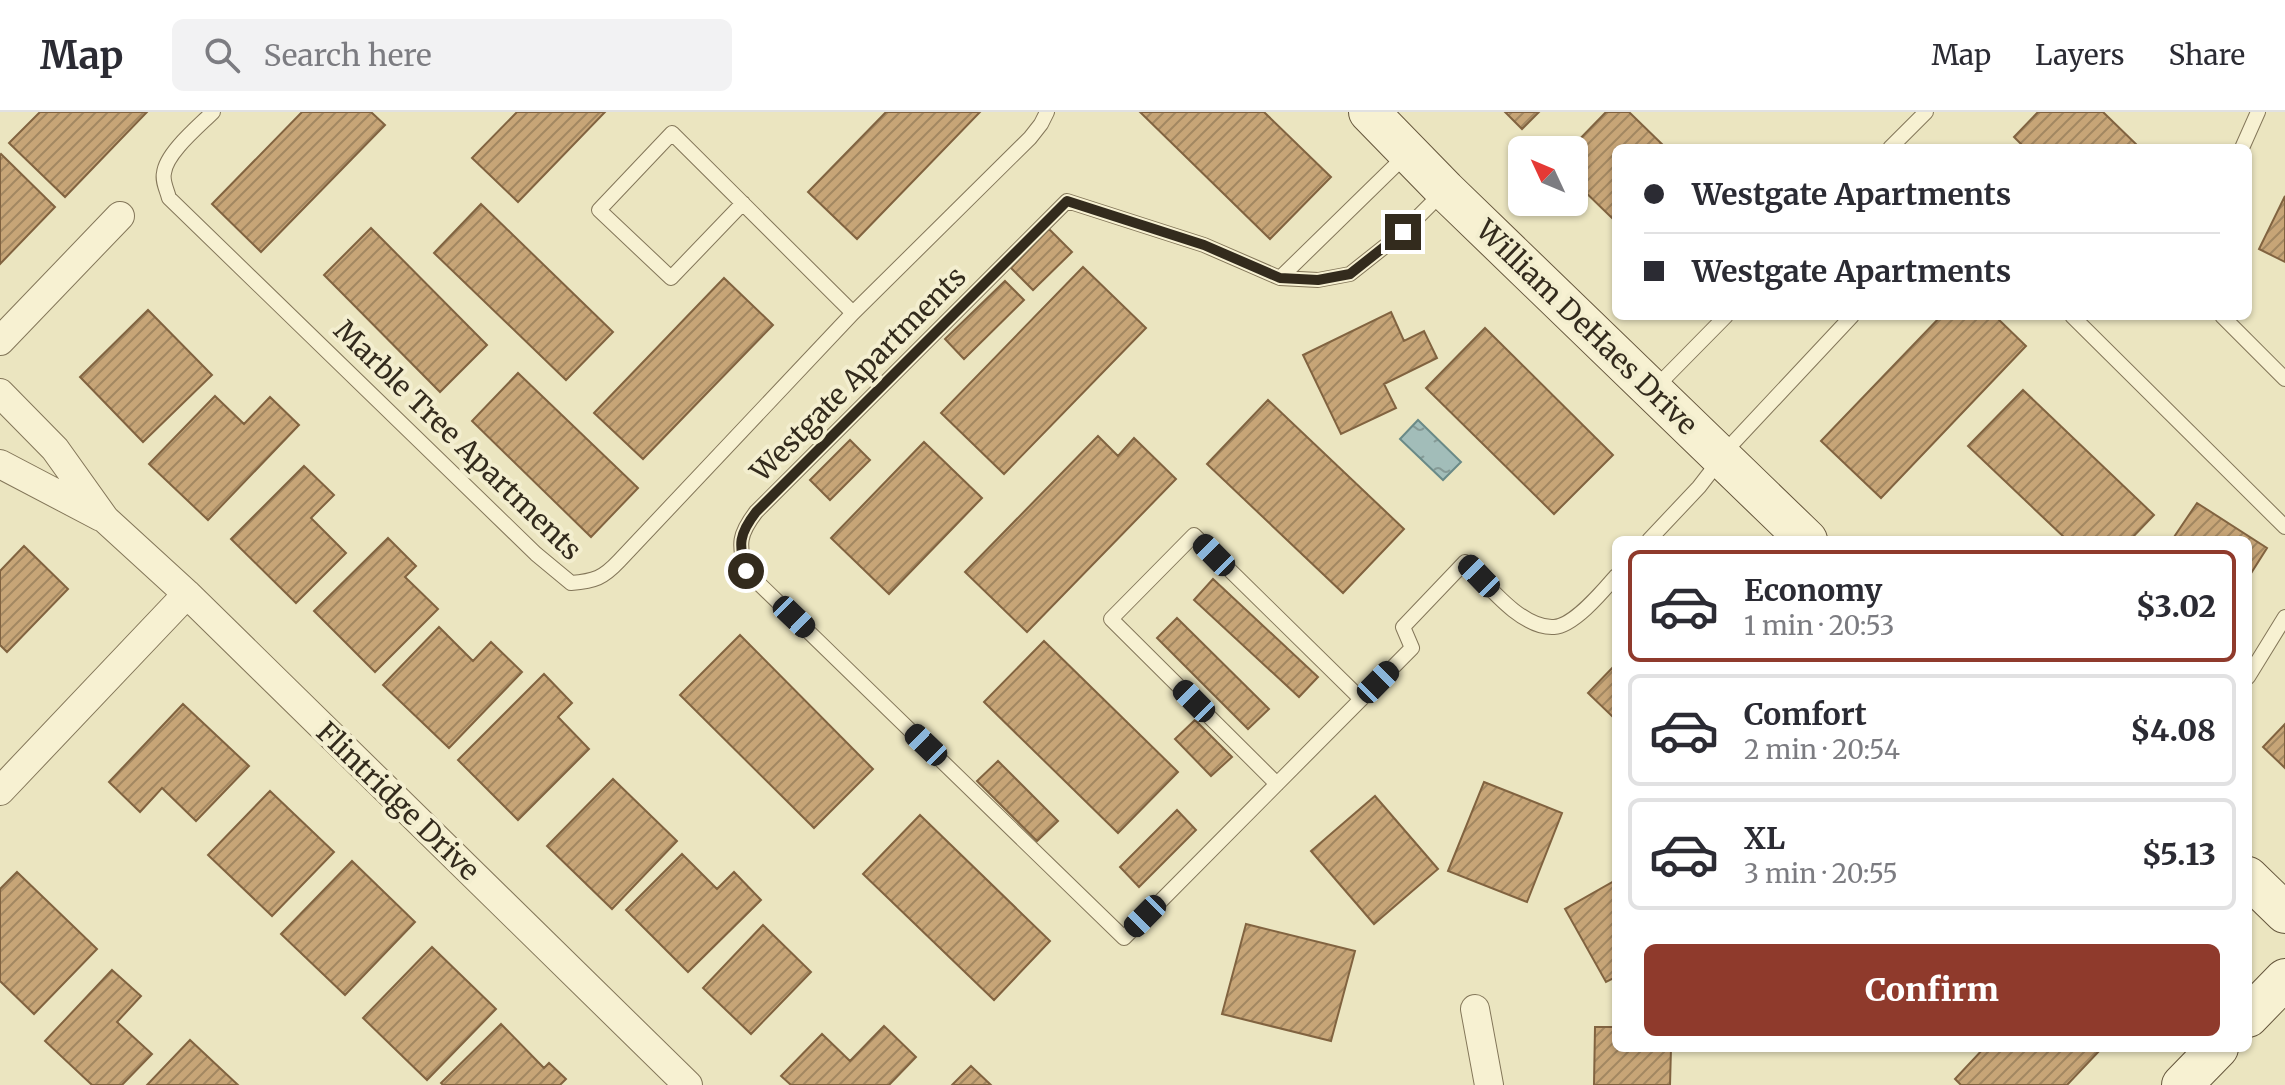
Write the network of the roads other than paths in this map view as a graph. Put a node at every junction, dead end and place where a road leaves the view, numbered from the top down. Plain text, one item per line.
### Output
1 (213, 112) edge
2 (1047, 112) edge
3 (1369, 112) edge
4 (1926, 112) edge
5 (2258, 112) edge
6 (1894, 144) edge
7 (2244, 144) edge
8 (1409, 152) junction
9 (1445, 190) junction
10 (743, 203) junction
11 (120, 216) dead end
12 (1280, 278) junction
13 (853, 313) junction
14 (1722, 320) edge
15 (1848, 320) edge
16 (2076, 320) edge
17 (2226, 320) edge
18 (0, 341) edge
19 (2285, 379) edge
20 (1652, 391) junction
21 (0, 393) edge
22 (1722, 457) junction
23 (0, 464) edge
24 (105, 519) junction
25 (2285, 527) edge
26 (1653, 536) edge
27 (1803, 536) edge
28 (1612, 580) edge
29 (187, 594) junction
30 (2285, 617) edge
31 (2252, 671) edge
32 (1361, 699) junction
33 (1277, 784) junction
34 (0, 791) edge
35 (2252, 881) edge
36 (2285, 913) edge
37 (2285, 979) edge
38 (1475, 1009) dead end
39 (2252, 1013) edge
40 (2214, 1052) edge
41 (688, 1085) edge
42 (1489, 1085) edge
43 (2182, 1085) edge

1 - 13 lane, Marble Tree Apartments
2 - 13 lane, Marble Tree Apartments
3 - 8 street, William DeHaes Drive
4 - 6 lane
5 - 7 lane
8 - 9 street, William DeHaes Drive
8 - 12 lane
9 - 12 lane, Westgate Apartments
9 - 20 street, William DeHaes Drive
10 - 10 lane
10 - 13 lane
11 - 18 street
12 - 33 lane, Westgate Apartments
14 - 20 lane
15 - 22 lane
16 - 25 lane
17 - 19 lane
20 - 22 street, William DeHaes Drive
21 - 24 street, Flintridge Drive
22 - 26 lane
22 - 27 street, William DeHaes Drive
23 - 24 street, Flintridge Drive
24 - 29 street, Flintridge Drive
28 - 32 lane, Westgate Apartments
29 - 34 street
29 - 41 street, Flintridge Drive
30 - 31 lane
32 - 33 lane, Westgate Apartments
32 - 33 lane
35 - 36 street
37 - 39 street
38 - 42 street
40 - 43 street

